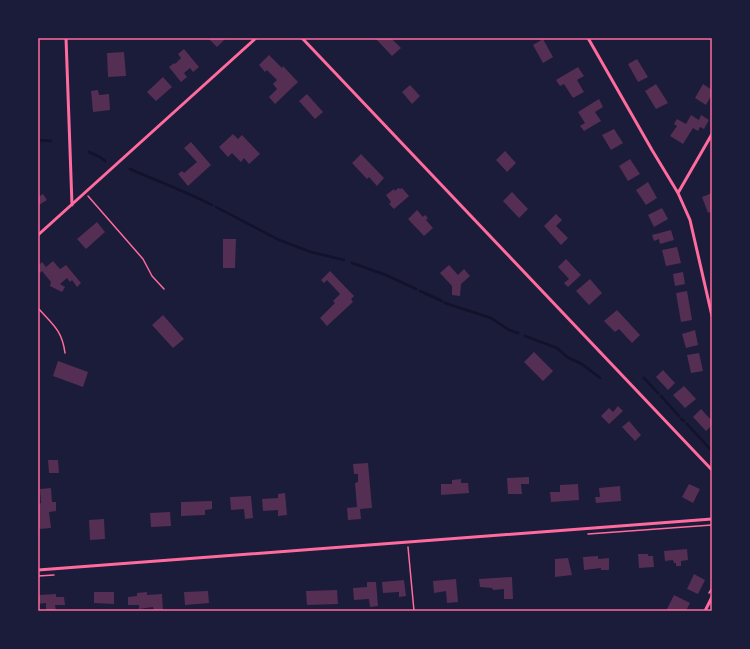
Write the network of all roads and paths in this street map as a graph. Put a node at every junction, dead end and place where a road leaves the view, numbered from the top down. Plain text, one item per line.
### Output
1 (66, 38) edge
2 (256, 38) edge
3 (302, 38) edge
4 (588, 38) edge
5 (712, 134) edge
6 (85, 193) junction
7 (678, 193) junction
8 (72, 205) junction
9 (38, 235) edge
10 (164, 289) dead end
11 (711, 303) edge
12 (38, 308) edge
13 (712, 316) edge
14 (64, 353) dead end
15 (712, 470) edge
16 (712, 519) edge
17 (408, 542) junction
18 (38, 570) edge
19 (712, 597) edge
20 (414, 611) edge
21 (705, 611) edge

1 - 8 street
2 - 6 street
3 - 15 street
4 - 7 street
5 - 7 street
6 - 8 street
6 - 10 path
7 - 11 street
8 - 9 street
11 - 13 street
12 - 14 path
16 - 17 street
17 - 18 street
17 - 20 path
19 - 21 street

